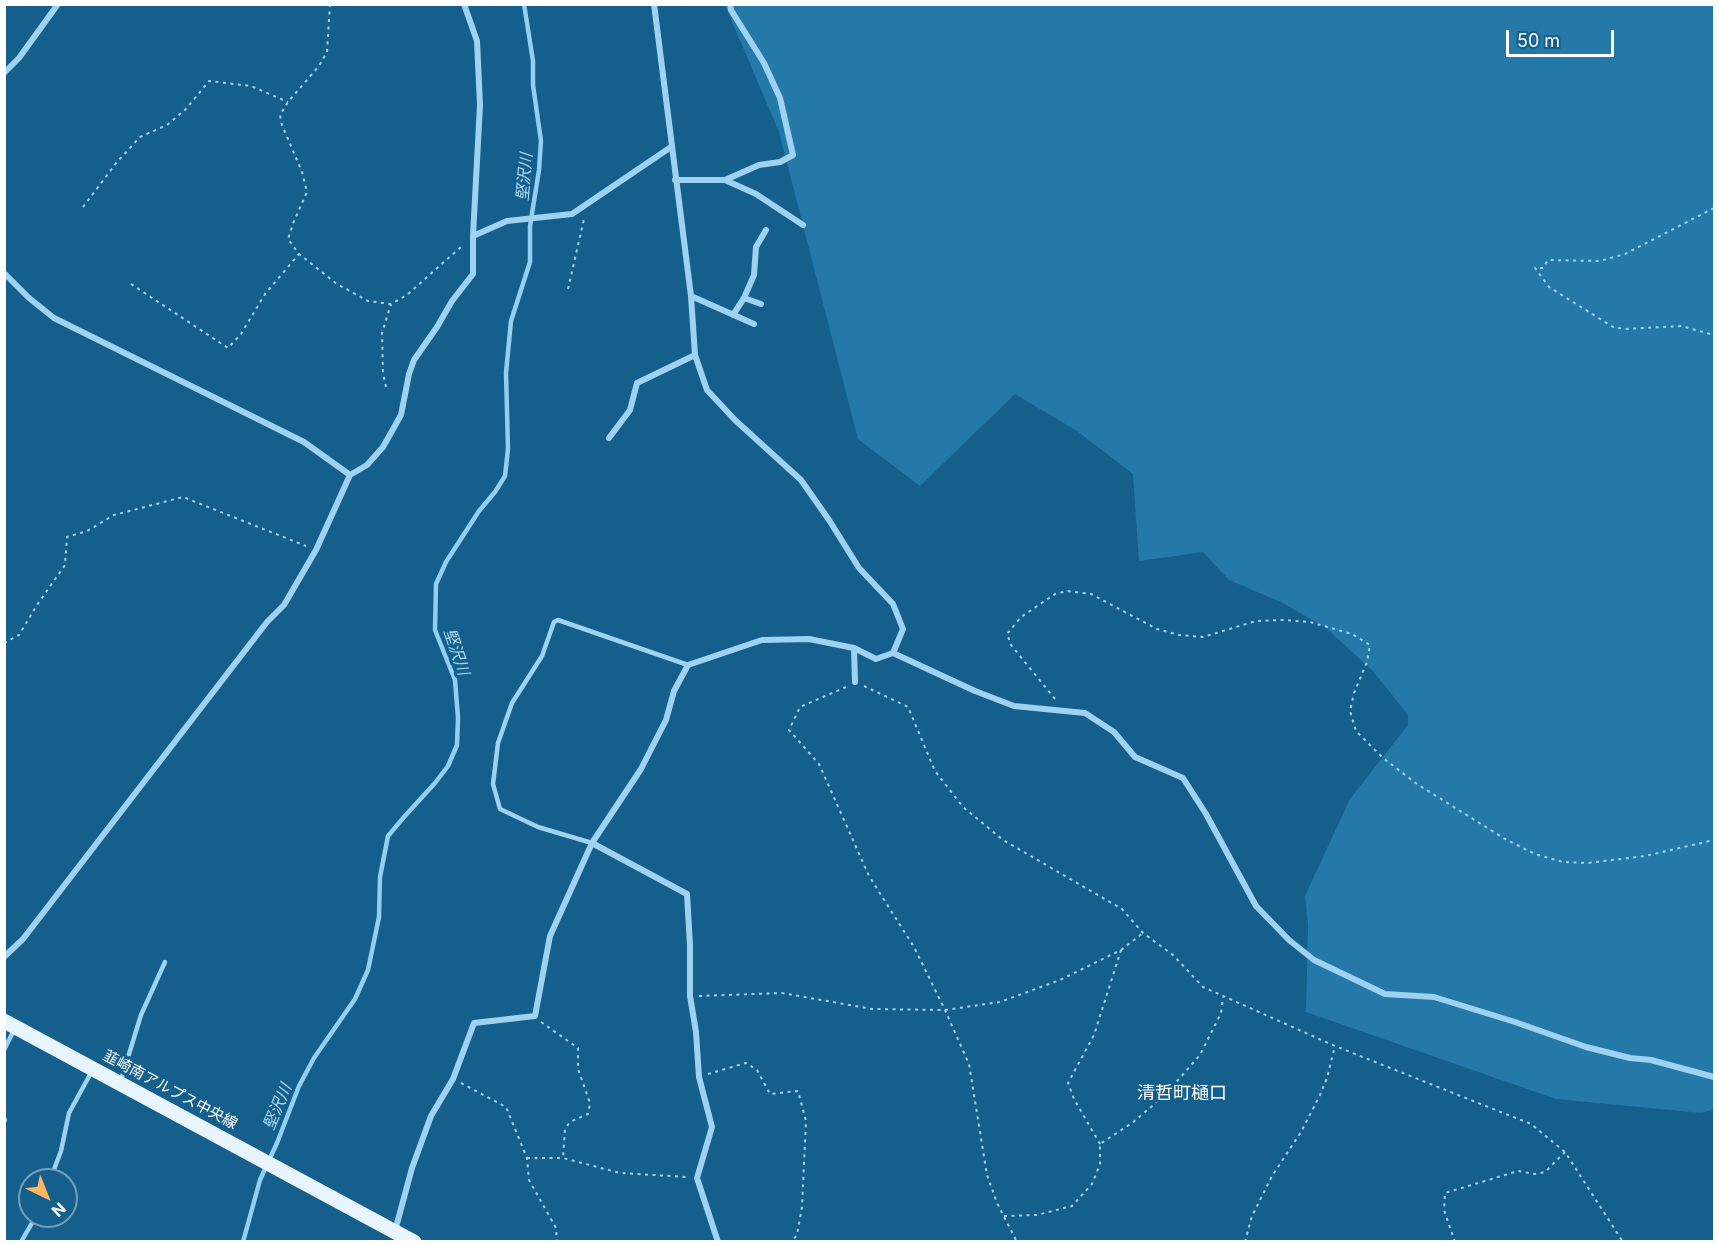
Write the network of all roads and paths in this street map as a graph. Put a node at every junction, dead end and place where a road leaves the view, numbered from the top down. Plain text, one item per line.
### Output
1 (58, 4) edge
2 (330, 4) edge
3 (464, 4) edge
4 (654, 4) edge
5 (730, 4) edge
6 (4, 73) edge
7 (288, 102) junction
8 (671, 147) junction
9 (675, 180) junction
10 (725, 180) junction
11 (588, 204) junction
12 (83, 207) dead end
13 (1714, 208) edge
14 (803, 225) dead end
15 (766, 230) dead end
16 (473, 236) junction
17 (298, 254) junction
18 (4, 273) edge
19 (131, 284) dead end
20 (568, 289) dead end
21 (691, 296) junction
22 (744, 298) junction
23 (391, 304) junction
24 (761, 304) dead end
25 (733, 315) junction
26 (754, 324) dead end
27 (1714, 336) edge
28 (695, 355) junction
29 (386, 387) dead end
30 (609, 438) dead end
31 (350, 475) junction
32 (316, 550) junction
33 (4, 643) edge
34 (854, 648) junction
35 (893, 652) junction
36 (688, 665) junction
37 (855, 682) junction
38 (1064, 710) junction
39 (1714, 840) edge
40 (592, 843) junction
41 (1143, 933) junction
42 (1121, 950) junction
43 (4, 957) edge
44 (165, 962) dead end
45 (690, 996) junction
46 (1223, 997) junction
47 (945, 1010) junction
48 (535, 1016) junction
49 (10, 1024) edge
50 (1335, 1046) junction
51 (4, 1050) edge
52 (94, 1069) junction
53 (699, 1077) junction
54 (1714, 1077) edge
55 (453, 1079) junction
56 (120, 1083) junction
57 (1100, 1144) junction
58 (1565, 1152) junction
59 (527, 1158) junction
60 (563, 1158) junction
61 (55, 1168) edge
62 (697, 1178) junction
63 (1004, 1216) junction
64 (29, 1228) edge
65 (395, 1231) junction
66 (21, 1242) edge
67 (414, 1242) edge
68 (557, 1242) edge
69 (718, 1242) edge
70 (791, 1242) edge
71 (1017, 1242) edge
72 (1245, 1242) edge
73 (1455, 1242) edge
74 (1623, 1242) edge

1 - 6 street
2 - 7 path
3 - 16 street
4 - 8 street
5 - 10 street
7 - 12 path
7 - 17 path
8 - 9 street
8 - 11 street
9 - 10 street
9 - 21 street
10 - 14 street
11 - 16 street
11 - 20 path
13 - 27 path
15 - 22 street
16 - 23 path
16 - 31 street
17 - 19 path
17 - 23 path
18 - 31 street
21 - 25 street
21 - 28 street
22 - 24 street
22 - 25 street
23 - 29 path
25 - 26 street
28 - 30 street
28 - 35 street
31 - 32 street
32 - 33 path
32 - 43 street
34 - 35 street
34 - 36 street
34 - 37 street
35 - 38 street
36 - 40 street
36 - 40 lane
37 - 41 path
37 - 47 path
38 - 39 path
38 - 54 street
40 - 45 street
40 - 48 street
41 - 42 path
41 - 46 path
42 - 47 path
42 - 57 path
44 - 56 lane
45 - 47 path
45 - 53 street
46 - 50 path
46 - 57 path
47 - 63 path
48 - 55 street
48 - 60 path
49 - 51 lane
49 - 52 main road, 韮崎南アルプス中央線
50 - 58 path
50 - 72 path
52 - 56 main road, 韮崎南アルプス中央線
52 - 61 lane
53 - 62 street
53 - 70 path
55 - 59 path
55 - 65 street
56 - 65 main road, 韮崎南アルプス中央線
57 - 63 path
58 - 73 path
58 - 74 path
59 - 60 path
59 - 68 path
60 - 62 path
62 - 69 street
63 - 71 path
64 - 66 lane
65 - 67 main road, 韮崎南アルプス中央線

